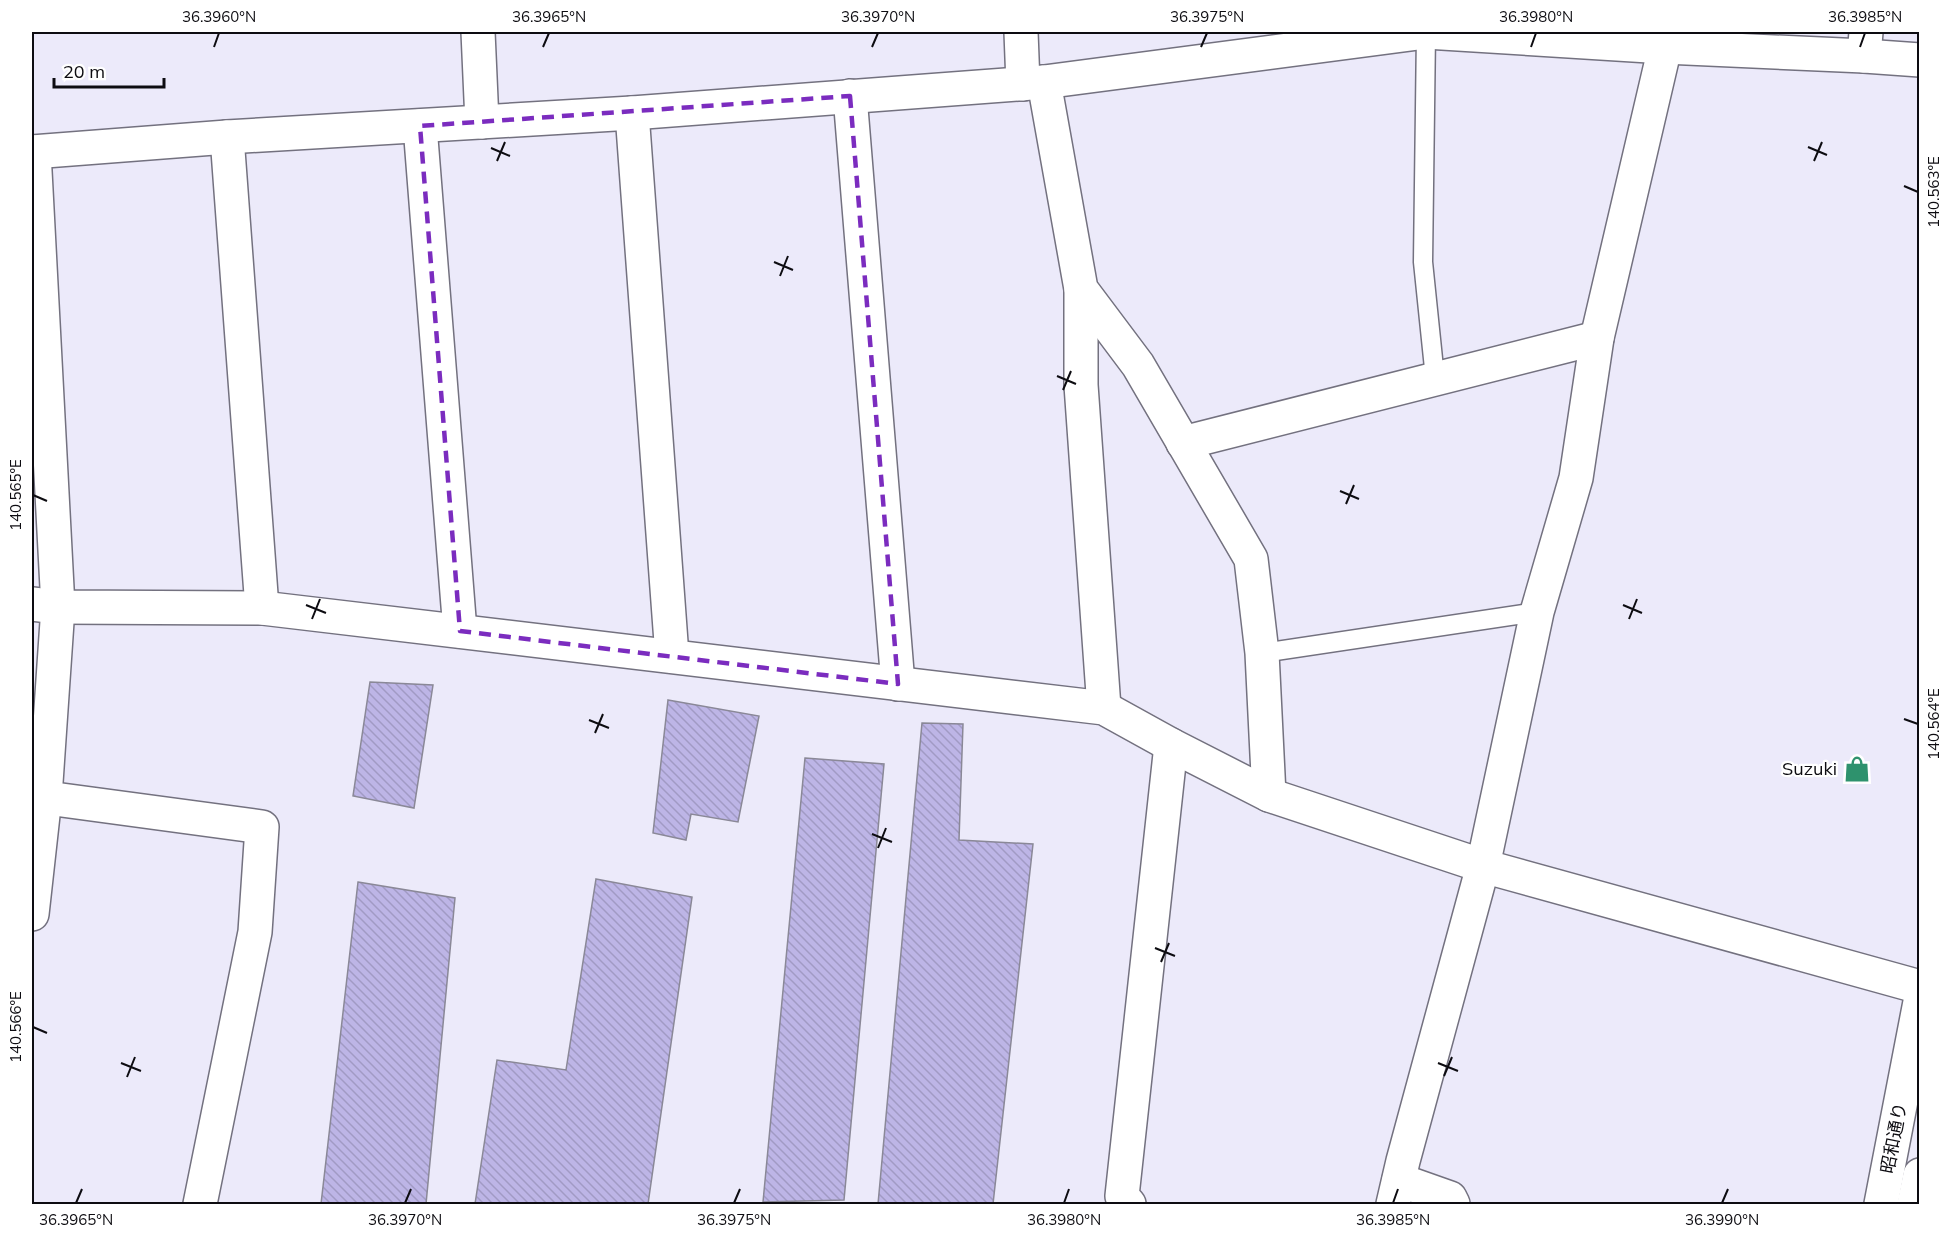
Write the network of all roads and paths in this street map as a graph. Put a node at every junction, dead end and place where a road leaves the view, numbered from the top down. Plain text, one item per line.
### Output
1 (478, 32) edge
2 (1021, 32) edge
3 (1426, 32) edge
4 (1450, 32) edge
5 (1865, 44) edge
6 (1665, 47) junction
7 (1920, 60) edge
8 (1033, 83) junction
9 (850, 96) junction
10 (632, 113) junction
11 (482, 122) junction
12 (420, 126) junction
13 (227, 137) junction
14 (33, 152) edge
15 (1081, 289) junction
16 (1597, 338) junction
17 (1435, 378) junction
18 (1183, 443) junction
19 (44, 605) edge
20 (262, 608) junction
21 (1537, 612) junction
22 (460, 631) junction
23 (1262, 653) junction
24 (672, 656) junction
25 (898, 684) junction
26 (1104, 708) junction
27 (1171, 746) junction
28 (1269, 795) junction
29 (38, 797) edge
30 (1484, 866) junction
31 (32, 914) edge
32 (1920, 987) edge
33 (1920, 1002) edge
34 (1920, 1175) edge
35 (1396, 1192) edge
36 (200, 1204) edge
37 (1129, 1204) edge
38 (1453, 1204) edge
39 (1881, 1204) edge
40 (1914, 1204) edge

1 - 11 street
2 - 8 street
3 - 4 street
3 - 8 street
3 - 17 lane
4 - 6 street
5 - 6 street
5 - 7 street
6 - 16 street
8 - 9 street
8 - 15 street
9 - 10 street
9 - 25 street
10 - 11 street
10 - 24 street
11 - 12 street
12 - 13 street
12 - 22 street
13 - 14 street
13 - 20 street
14 - 19 street
15 - 18 street
15 - 26 street
16 - 17 street
16 - 21 street
17 - 18 street
18 - 23 street
19 - 20 street
19 - 29 street
20 - 22 street
21 - 23 lane
21 - 30 street
22 - 24 street
23 - 28 street
24 - 25 street
25 - 26 street
26 - 27 street
27 - 28 street
27 - 37 street
28 - 30 street
29 - 31 street
29 - 36 street
30 - 32 street
30 - 35 street
33 - 39 street, 昭和通り
34 - 40 street, 昭和通り
35 - 38 street

